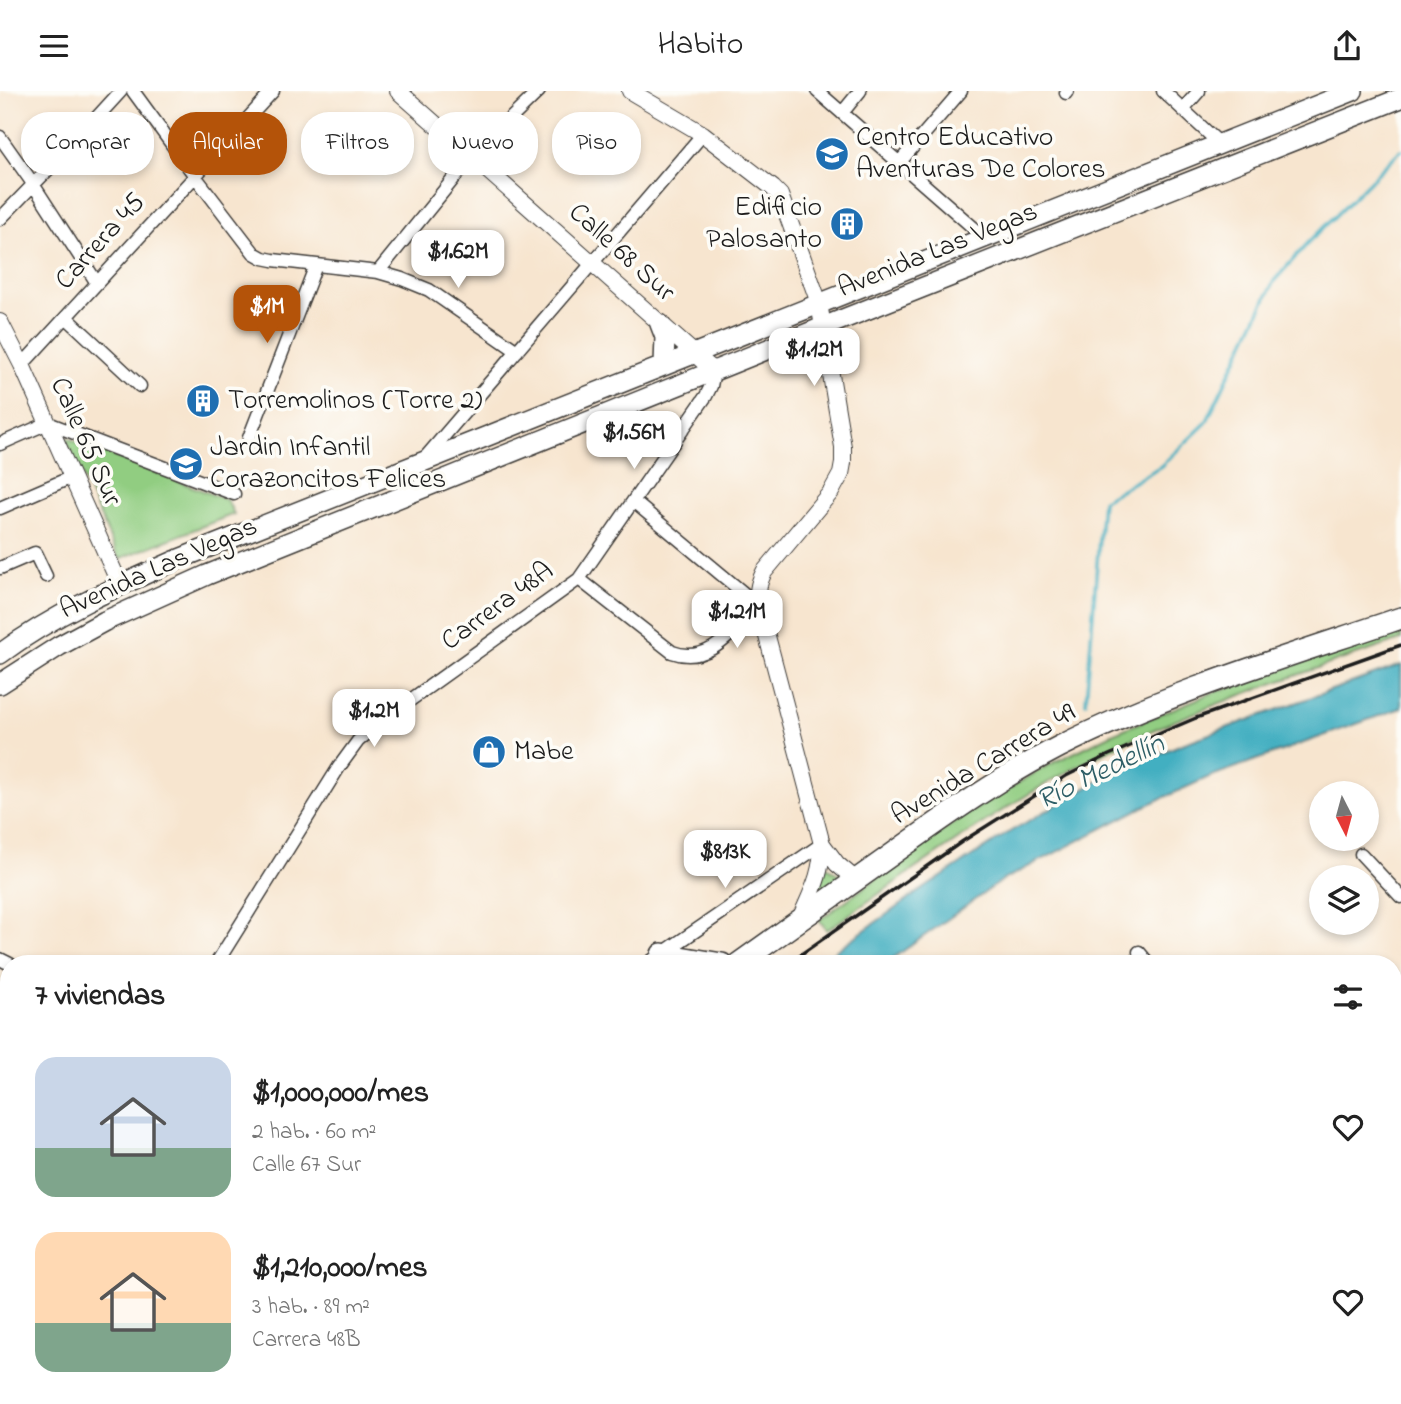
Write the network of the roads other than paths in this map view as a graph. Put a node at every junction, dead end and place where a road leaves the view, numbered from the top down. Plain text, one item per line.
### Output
1 (121, 91) edge
2 (133, 91) edge
3 (273, 91) edge
4 (398, 91) edge
5 (539, 91) edge
6 (630, 91) edge
7 (817, 91) edge
8 (860, 91) edge
9 (961, 91) edge
10 (1163, 91) edge
11 (1199, 91) edge
12 (1353, 91) edge
13 (1401, 98) edge
14 (1183, 109) junction
15 (517, 112) edge
16 (842, 113) junction
17 (428, 117) edge
18 (703, 134) junction
19 (0, 137) edge
20 (1220, 144) junction
21 (899, 163) junction
22 (457, 175) edge
23 (493, 175) edge
24 (195, 176) junction
25 (33, 185) junction
26 (0, 219) edge
27 (984, 237) junction
28 (592, 263) junction
29 (316, 265) junction
30 (378, 272) junction
31 (97, 283) junction
32 (819, 303) junction
33 (66, 317) junction
34 (0, 322) edge
35 (660, 324) junction
36 (823, 327) junction
37 (517, 351) junction
38 (693, 353) junction
39 (664, 364) junction
40 (22, 365) junction
41 (714, 371) junction
42 (140, 386) dead end
43 (48, 423) junction
44 (249, 438) dead end
45 (0, 444) edge
46 (422, 461) junction
47 (72, 477) junction
48 (234, 494) dead end
49 (633, 501) junction
50 (0, 508) edge
51 (0, 568) edge
52 (46, 576) dead end
53 (579, 579) junction
54 (120, 585) junction
55 (758, 605) junction
56 (1401, 618) edge
57 (0, 654) edge
58 (0, 684) edge
59 (822, 843) junction
60 (1361, 854) dead end
61 (856, 880) junction
62 (1401, 897) edge
63 (799, 921) junction
64 (1139, 952) dead end
65 (222, 955) edge
66 (660, 955) edge
67 (751, 955) edge
68 (1142, 955) edge

1 - 25 street
2 - 24 street
3 - 24 street, Carrera 45
4 - 17 street, Calle 68 Sur
5 - 15 street
6 - 18 street
7 - 16 street
8 - 16 street
9 - 21 street
10 - 14 street
11 - 14 street
12 - 20 main road, Avenida Las Vegas
13 - 36 main road, Avenida Las Vegas
14 - 20 street
16 - 21 street
18 - 28 street
18 - 32 street
19 - 25 street
20 - 27 main road, Avenida Las Vegas
21 - 27 street
22 - 30 street
23 - 28 street, Calle 68 Sur
24 - 29 street
24 - 31 street, Carrera 45
25 - 26 street
25 - 31 street
27 - 32 main road, Avenida Las Vegas
28 - 35 street, Calle 68 Sur
28 - 37 street
29 - 30 street
29 - 44 street
30 - 37 street
31 - 33 street, Carrera 45
32 - 36 street
32 - 38 main road, Avenida Las Vegas
33 - 40 street, Carrera 45
33 - 42 street
34 - 40 street, Calle 65 Sur
35 - 38 street, Calle 68 Sur
35 - 39 main road
36 - 41 main road, Avenida Las Vegas
36 - 55 street
37 - 46 street
38 - 39 main road, Avenida Las Vegas
38 - 41 street, Calle 68 Sur
39 - 46 main road, Avenida Las Vegas
40 - 43 street, Calle 65 Sur
41 - 49 street, Carrera 48A
41 - 58 main road, Avenida Las Vegas
43 - 45 street
43 - 47 street, Calle 65 Sur
43 - 48 street
46 - 54 main road, Avenida Las Vegas
47 - 50 street
47 - 54 street, Calle 65 Sur
49 - 53 street, Carrera 48A
49 - 55 street
51 - 52 street
53 - 55 street
53 - 65 street, Carrera 48A
54 - 57 main road, Avenida Las Vegas
55 - 59 street
56 - 61 highway, Avenida Carrera 49
59 - 61 street
59 - 63 street
59 - 66 street
60 - 62 street
61 - 63 highway, Avenida Carrera 49
63 - 67 highway, Avenida Carrera 49
64 - 68 street

